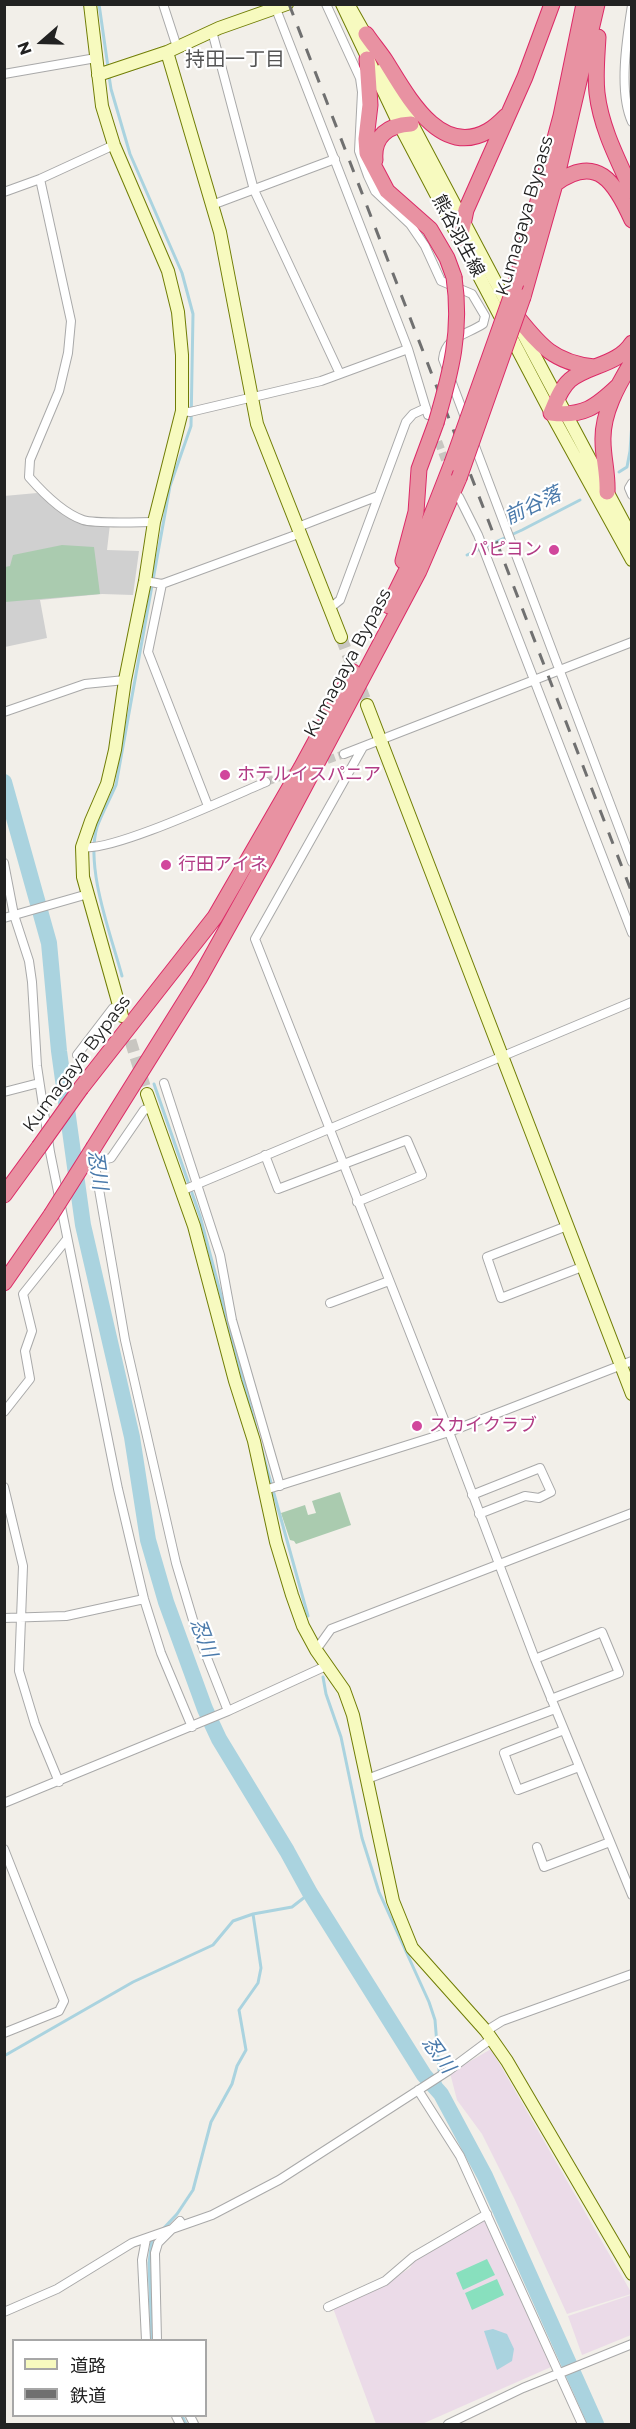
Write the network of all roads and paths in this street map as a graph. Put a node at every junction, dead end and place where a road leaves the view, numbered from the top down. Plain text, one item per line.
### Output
1 (90, 4) edge
2 (163, 4) edge
3 (326, 4) edge
4 (342, 4) edge
5 (348, 4) edge
6 (552, 4) edge
7 (584, 4) edge
8 (597, 4) edge
9 (604, 4) edge
10 (632, 5) edge
11 (281, 7) edge
12 (212, 31) junction
13 (366, 34) junction
14 (172, 49) junction
15 (96, 58) junction
16 (367, 59) junction
17 (103, 73) junction
18 (4, 74) edge
19 (506, 116) junction
20 (632, 122) edge
21 (405, 124) junction
22 (114, 145) junction
23 (335, 159) junction
24 (376, 172) junction
25 (40, 179) junction
26 (555, 184) junction
27 (254, 190) junction
28 (632, 191) edge
29 (4, 192) edge
30 (212, 205) junction
31 (632, 220) edge
32 (465, 222) junction
33 (460, 239) junction
34 (510, 308) junction
35 (632, 343) edge
36 (408, 350) junction
37 (632, 362) edge
38 (596, 368) junction
39 (340, 374) junction
40 (618, 386) junction
41 (251, 399) junction
42 (557, 399) junction
43 (182, 411) junction
44 (558, 414) junction
45 (430, 415) junction
46 (632, 483) edge
47 (607, 492) junction
48 (632, 495) edge
49 (378, 496) junction
50 (459, 497) dead end
51 (154, 522) junction
52 (300, 530) junction
53 (632, 538) edge
54 (632, 560) edge
55 (146, 581) junction
56 (161, 584) junction
57 (330, 608) junction
58 (386, 612) junction
59 (341, 637) tunnel mouth
60 (632, 642) edge
61 (560, 671) junction
62 (535, 680) junction
63 (125, 681) junction
64 (367, 705) tunnel mouth
65 (5, 711) edge
66 (380, 739) junction
67 (363, 747) junction
68 (344, 754) tunnel mouth
69 (266, 782) tunnel mouth
70 (208, 806) junction
71 (88, 848) junction
72 (632, 862) edge
73 (4, 863) edge
74 (88, 894) junction
75 (13, 915) edge
76 (632, 933) edge
77 (632, 1002) edge
78 (121, 1011) joint
79 (77, 1055) dead end
80 (503, 1055) junction
81 (39, 1083) junction
82 (164, 1083) dead end
83 (4, 1092) edge
84 (147, 1094) tunnel mouth
85 (152, 1108) junction
86 (328, 1128) junction
87 (265, 1155) junction
88 (342, 1164) junction
89 (189, 1188) junction
90 (4, 1195) edge
91 (357, 1202) junction
92 (567, 1226) junction
93 (67, 1239) junction
94 (582, 1266) junction
95 (389, 1281) junction
96 (4, 1283) edge
97 (330, 1303) dead end
98 (626, 1363) edge
99 (632, 1394) edge
100 (4, 1412) edge
101 (449, 1432) junction
102 (4, 1486) edge
103 (272, 1488) junction
104 (472, 1495) junction
105 (632, 1513) edge
106 (479, 1514) junction
107 (498, 1563) junction
108 (144, 1599) junction
109 (4, 1617) edge
110 (22, 1617) junction
111 (316, 1650) junction
112 (535, 1659) junction
113 (327, 1666) junction
114 (551, 1699) junction
115 (555, 1709) junction
116 (228, 1711) junction
117 (192, 1727) junction
118 (564, 1730) junction
119 (579, 1767) junction
120 (367, 1779) junction
121 (59, 1782) junction
122 (4, 1803) edge
123 (610, 1842) junction
124 (537, 1847) dead end
125 (4, 1849) edge
126 (632, 1895) edge
127 (632, 1974) edge
128 (4, 2033) edge
129 (488, 2035) junction
130 (420, 2089) junction
131 (487, 2214) junction
132 (180, 2221) dead end
133 (168, 2232) junction
134 (146, 2239) junction
135 (632, 2274) edge
136 (328, 2307) dead end
137 (4, 2312) edge
138 (146, 2339) edge
139 (157, 2339) edge
140 (632, 2344) edge
141 (562, 2371) junction
142 (448, 2424) edge
143 (582, 2424) edge

1 - 15 street
2 - 14 street
3 - 61 street
4 - 16 street, 熊谷羽生線
5 - 13 street, 熊谷羽生線
6 - 19 highway
7 - 58 highway, Kumagaya Bypass, bridge
8 - 26 highway, Kumagaya Bypass
9 - 28 highway
10 - 20 street
11 - 12 street
11 - 23 street
12 - 14 street
12 - 27 street
13 - 19 highway
13 - 21 street, 熊谷羽生線
14 - 17 street
14 - 30 street
15 - 17 street
15 - 18 street
16 - 21 street, 熊谷羽生線
16 - 24 highway
17 - 22 street
19 - 32 highway
21 - 24 highway
21 - 32 street, 熊谷羽生線
21 - 33 street, 熊谷羽生線
22 - 25 street
22 - 43 street
23 - 27 street
23 - 36 street
24 - 45 highway, bridge
25 - 29 street
25 - 51 street
26 - 31 highway
26 - 96 highway, Kumagaya Bypass, bridge
27 - 30 street
27 - 39 street
30 - 41 street
32 - 33 highway
32 - 34 street, 熊谷羽生線
33 - 44 street, 熊谷羽生線
34 - 38 highway
34 - 42 street, 熊谷羽生線
35 - 38 highway
36 - 39 street
36 - 45 street
37 - 40 highway
38 - 42 highway
39 - 41 street
40 - 44 highway
40 - 47 highway
41 - 43 street
41 - 52 street
42 - 44 highway
43 - 51 street
44 - 47 street, 熊谷羽生線
44 - 54 street, 熊谷羽生線
45 - 49 street
45 - 58 highway
46 - 48 street
47 - 53 street, 熊谷羽生線
49 - 52 street
49 - 57 street
50 - 62 street
51 - 55 street
52 - 56 street
52 - 57 street
55 - 56 street
55 - 63 street
56 - 70 street
57 - 59 street
58 - 90 highway, Kumagaya Bypass, bridge
60 - 61 street
61 - 62 street
61 - 72 street
62 - 66 street
62 - 76 street
63 - 65 street
63 - 71 street
64 - 66 street
66 - 67 street
66 - 80 street
67 - 68 street
67 - 86 street
69 - 70 street
70 - 71 street
71 - 74 street
73 - 75 street
74 - 75 street
74 - 78 street
75 - 81 street
77 - 80 street
78 - 79 street
80 - 86 street
80 - 92 street
81 - 83 street
81 - 93 street
82 - 89 street
84 - 85 street
85 - 89 street
85 - 116 street
86 - 87 street
86 - 88 street
87 - 88 street
87 - 89 street
88 - 91 street
88 - 91 street
89 - 103 street
91 - 95 street
92 - 94 street
92 - 94 street
93 - 100 street
93 - 108 street
94 - 98 street
95 - 97 street
95 - 101 street
98 - 99 street
98 - 101 street
101 - 103 street
101 - 104 street
102 - 110 street
103 - 111 street
104 - 106 street
104 - 106 street
105 - 107 street
106 - 107 street
107 - 111 street
107 - 112 street
108 - 110 street
108 - 117 street
109 - 110 street
110 - 121 street
111 - 113 street
112 - 114 street
112 - 114 street
113 - 116 street
113 - 120 street
114 - 115 street
115 - 118 street
115 - 120 street
116 - 117 street
117 - 121 street
118 - 119 street
118 - 119 street
119 - 123 street
120 - 129 street
121 - 122 street
123 - 124 street
123 - 126 street
125 - 128 street
127 - 129 street
129 - 130 street
129 - 135 street
130 - 131 street
130 - 133 street
131 - 136 street
131 - 141 street
132 - 133 street
133 - 134 street
133 - 139 street
134 - 137 street
134 - 138 street
140 - 141 street
141 - 142 street
141 - 143 street

